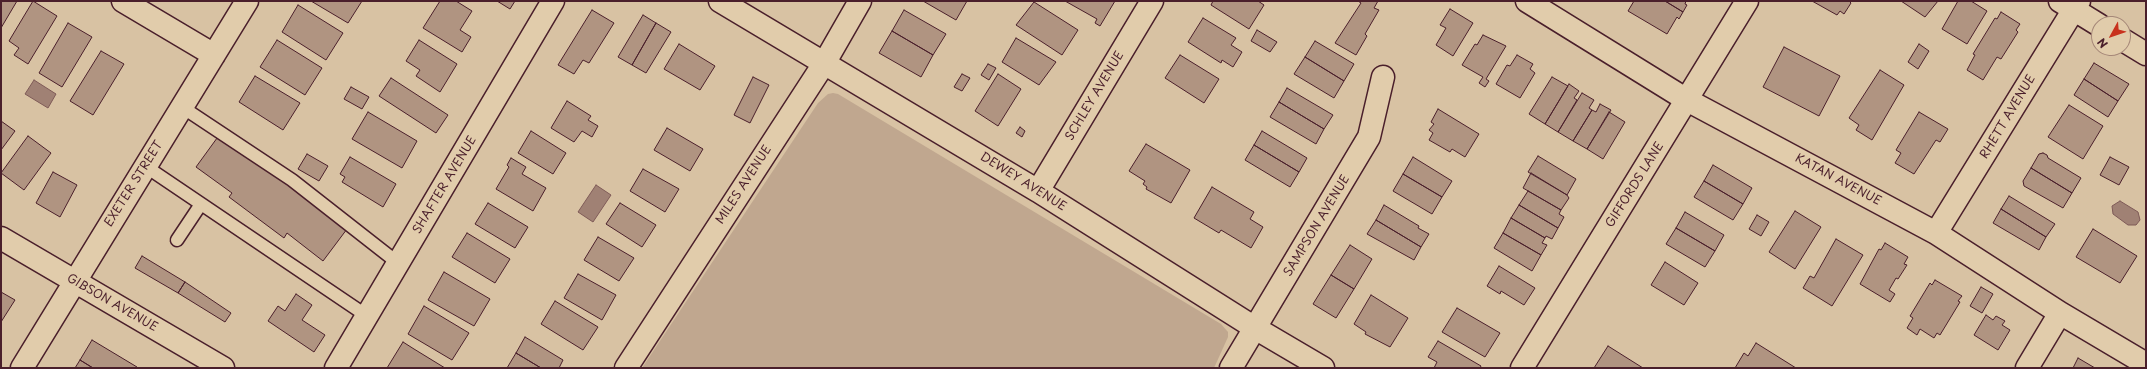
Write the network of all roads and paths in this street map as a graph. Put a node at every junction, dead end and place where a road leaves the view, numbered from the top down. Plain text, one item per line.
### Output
1 (123, 1) edge
2 (247, 1) edge
3 (553, 1) edge
4 (720, 1) edge
5 (860, 1) edge
6 (1152, 1) edge
7 (1527, 1) edge
8 (1747, 1) edge
9 (2071, 4) edge
10 (2091, 19) edge
11 (2131, 45) edge
12 (214, 54) junction
13 (2146, 54) edge
14 (825, 62) junction
15 (1383, 77) dead end
16 (1687, 100) junction
17 (182, 106) junction
18 (145, 166) junction
19 (1038, 191) junction
20 (201, 204) junction
21 (1936, 233) junction
22 (1, 238) edge
23 (177, 240) dead end
24 (398, 263) junction
25 (74, 281) junction
26 (2060, 313) junction
27 (367, 316) junction
28 (1256, 328) junction
29 (2146, 364) edge
30 (22, 368) edge
31 (223, 368) edge
32 (336, 368) edge
33 (626, 368) edge
34 (1232, 368) edge
35 (1323, 368) edge
36 (1522, 368) edge
37 (2027, 368) edge

1 - 12 street
2 - 12 street, EXETER STREET
3 - 24 street, SHAFTER AVENUE
4 - 14 street, DEWEY AVENUE
5 - 14 street, MILES AVENUE
6 - 19 street, SCHLEY AVENUE
7 - 16 street, KATAN AVENUE
8 - 16 street, GIFFORDS LANE
9 - 10 street
9 - 21 street, RHETT AVENUE
11 - 13 street
12 - 17 street, EXETER STREET
14 - 19 street, DEWEY AVENUE
14 - 33 street, MILES AVENUE
15 - 28 street, SAMPSON AVENUE
16 - 21 street, KATAN AVENUE
16 - 36 street, GIFFORDS LANE
17 - 18 street, EXETER STREET
17 - 24 lane
18 - 20 lane
18 - 25 street, EXETER STREET
19 - 28 street, DEWEY AVENUE
20 - 23 lane
20 - 27 lane
21 - 26 street, KATAN AVENUE
22 - 25 street, GIBSON AVENUE
24 - 27 street, SHAFTER AVENUE
25 - 30 street, EXETER STREET
25 - 31 street, GIBSON AVENUE
26 - 29 street, KATAN AVENUE
26 - 37 street
27 - 32 street, SHAFTER AVENUE
28 - 34 street, SAMPSON AVENUE
28 - 35 street, DEWEY AVENUE

